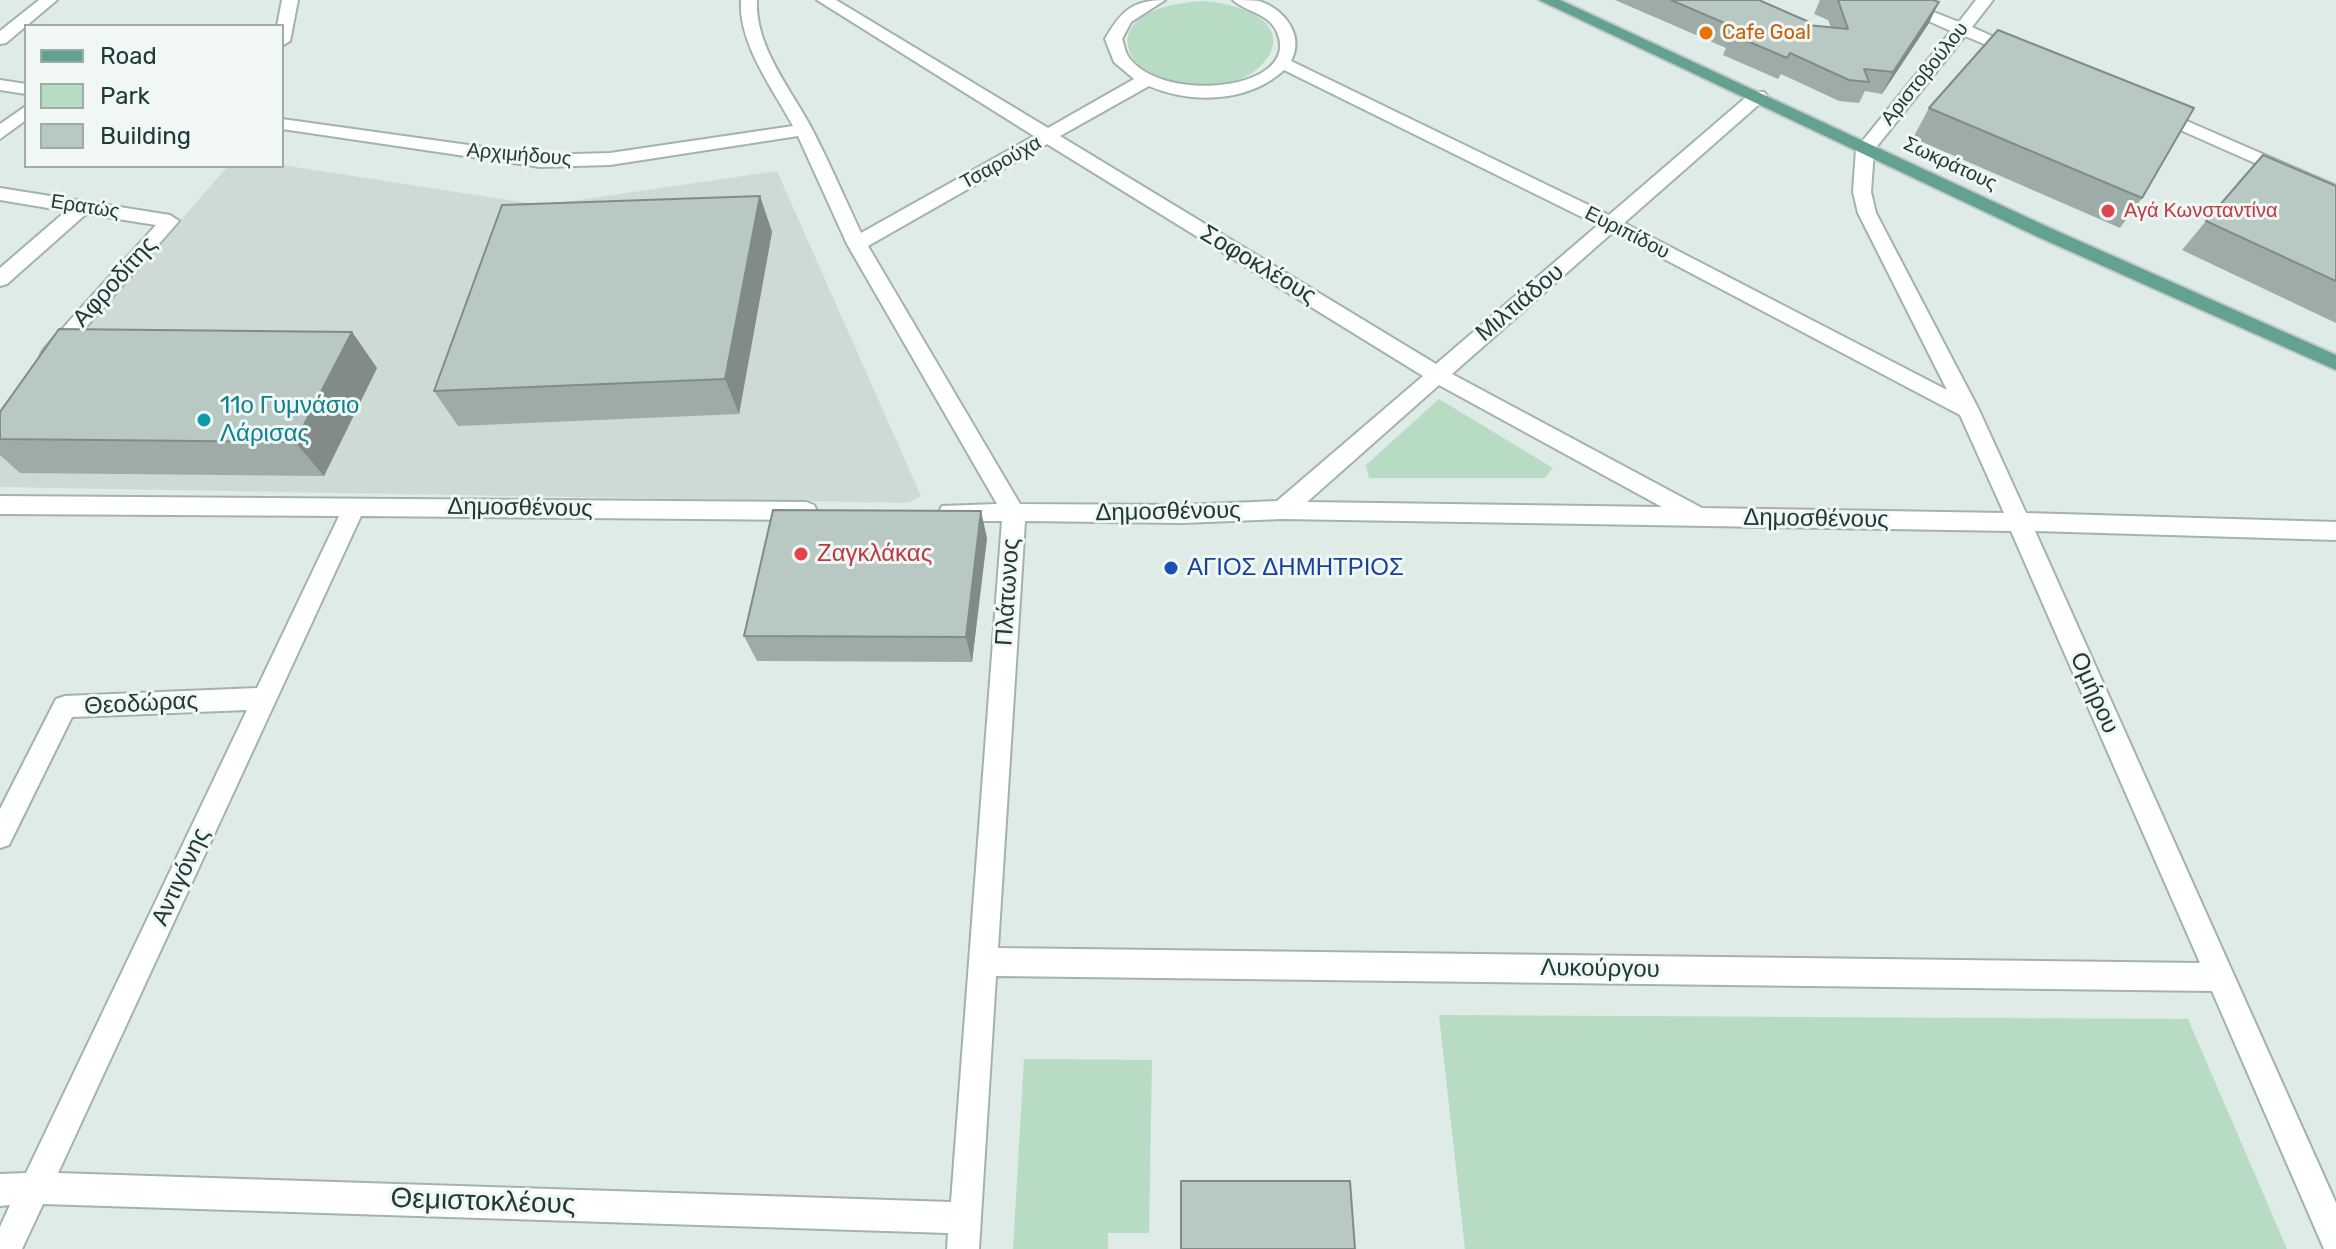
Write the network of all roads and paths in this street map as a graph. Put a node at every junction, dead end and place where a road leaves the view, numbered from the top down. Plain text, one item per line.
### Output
1 (49, 0) edge
2 (290, 0) edge
3 (749, 0) edge
4 (825, 0) edge
5 (1156, 0) edge
6 (1547, 0) edge
7 (1889, 0) edge
8 (1985, 0) edge
9 (1252, 1) edge
10 (1963, 27) junction
11 (284, 31) edge
12 (0, 39) edge
13 (2035, 59) edge
14 (1282, 63) junction
15 (1144, 81) junction
16 (0, 85) edge
17 (24, 89) edge
18 (1758, 96) junction
19 (2135, 103) edge
20 (24, 113) edge
21 (284, 124) edge
22 (804, 130) junction
23 (0, 133) edge
24 (1048, 137) junction
25 (1865, 149) junction
26 (2336, 193) edge
27 (0, 194) edge
28 (82, 207) junction
29 (170, 221) joint
30 (1612, 224) junction
31 (857, 244) junction
32 (0, 279) edge
33 (2336, 363) edge
34 (1436, 374) junction
35 (35, 375) edge
36 (1968, 410) junction
37 (0, 505) edge
38 (355, 506) junction
39 (1282, 510) junction
40 (825, 511) edge
41 (935, 512) edge
42 (1014, 513) junction
43 (1698, 517) junction
44 (2019, 522) junction
45 (2336, 531) edge
46 (264, 698) junction
47 (0, 836) edge
48 (981, 962) junction
49 (2219, 977) junction
50 (36, 1188) junction
51 (0, 1190) edge
52 (966, 1218) junction
53 (2336, 1238) edge
54 (6, 1249) edge
55 (963, 1249) edge

1 - 12 street
2 - 11 street
3 - 22 street, Πλάτωνος
4 - 24 street, Σοφοκλέους
5 - 15 street
6 - 18 main road, Σωκράτους
7 - 10 street
8 - 10 street, Αριστοβούλου
9 - 14 street
10 - 13 street
10 - 25 street, Αριστοβούλου
14 - 15 street
14 - 30 street, Ευριπίδου
15 - 24 street, Τσαρούχα
16 - 17 street
18 - 25 main road, Σωκράτους
18 - 30 street, Μιλτιάδου
19 - 26 street
20 - 23 street
21 - 22 street, Αρχιμήδους
22 - 31 street, Πλάτωνος
24 - 31 street, Τσαρούχα
24 - 34 street, Σοφοκλέους
25 - 33 main road, Σωκράτους
25 - 36 street, Ομήρου
27 - 28 street, Ερατώς
28 - 29 street, Ερατώς
28 - 32 street
29 - 35 street, Αφροδίτης
30 - 34 street, Μιλτιάδου
30 - 36 street, Ευριπίδου
31 - 42 street, Πλάτωνος
34 - 39 street, Μιλτιάδου
34 - 43 street, Σοφοκλέους
36 - 44 street, Ομήρου
37 - 38 street, Δημοσθένους
38 - 40 street, Δημοσθένους
38 - 46 street, Αντιγόνης
39 - 42 street, Δημοσθένους
39 - 43 street, Δημοσθένους
41 - 42 street, Δημοσθένους
42 - 48 street, Πλάτωνος
43 - 44 street, Δημοσθένους
44 - 45 street, Δημοσθένους
44 - 49 street, Ομήρου
46 - 47 street, Θεοδώρας
46 - 50 street, Αντιγόνης
48 - 49 street, Λυκούργου
48 - 52 street, Πλάτωνος
49 - 53 street, Ομήρου
50 - 51 street, Θεμιστοκλέους
50 - 52 street, Θεμιστοκλέους
50 - 54 street, Αντιγόνης
52 - 55 street, Πλάτωνος

